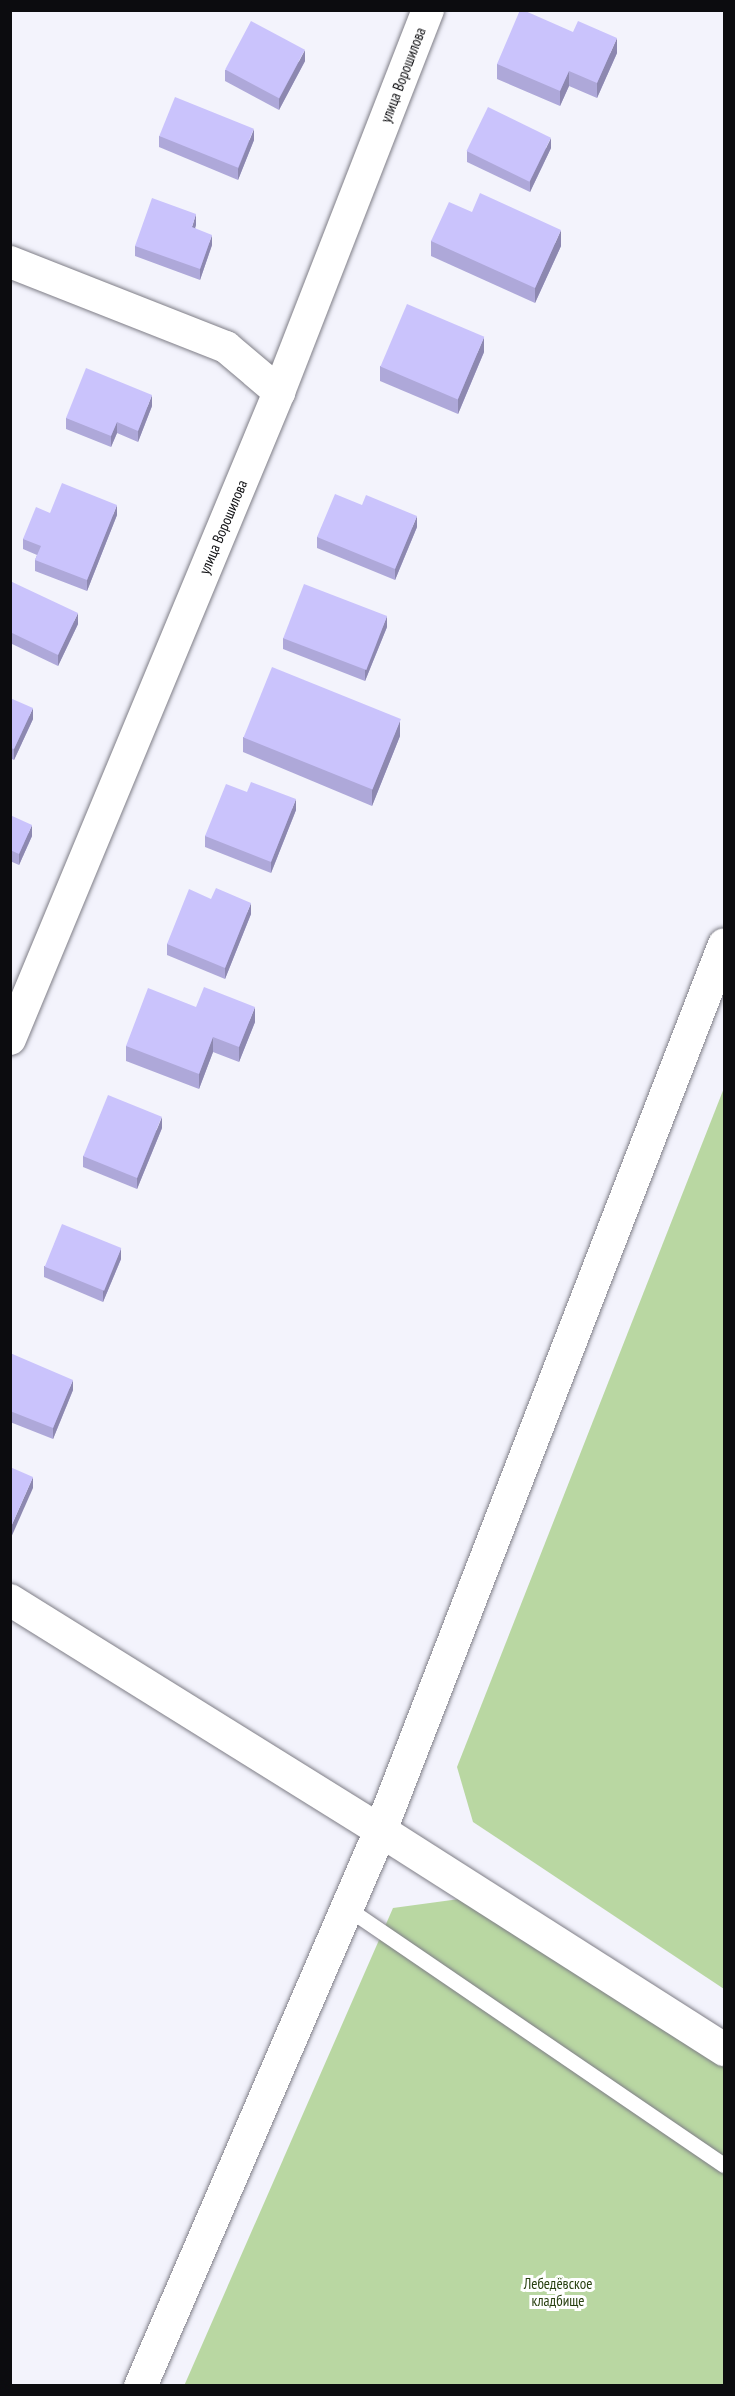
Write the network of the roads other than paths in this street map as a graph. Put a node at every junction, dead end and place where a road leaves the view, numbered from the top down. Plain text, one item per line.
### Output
1 (428, 10) edge
2 (10, 262) edge
3 (279, 392) junction
4 (724, 944) edge
5 (10, 1040) edge
6 (10, 1600) edge
7 (380, 1830) junction
8 (347, 1908) junction
9 (724, 2049) edge
10 (724, 2165) edge
11 (140, 2385) edge

1 - 3 street, улица Ворошилова
2 - 3 street
3 - 5 street, улица Ворошилова
4 - 7 main road
6 - 7 street
7 - 8 main road
7 - 9 main road
8 - 10 lane
8 - 11 main road

